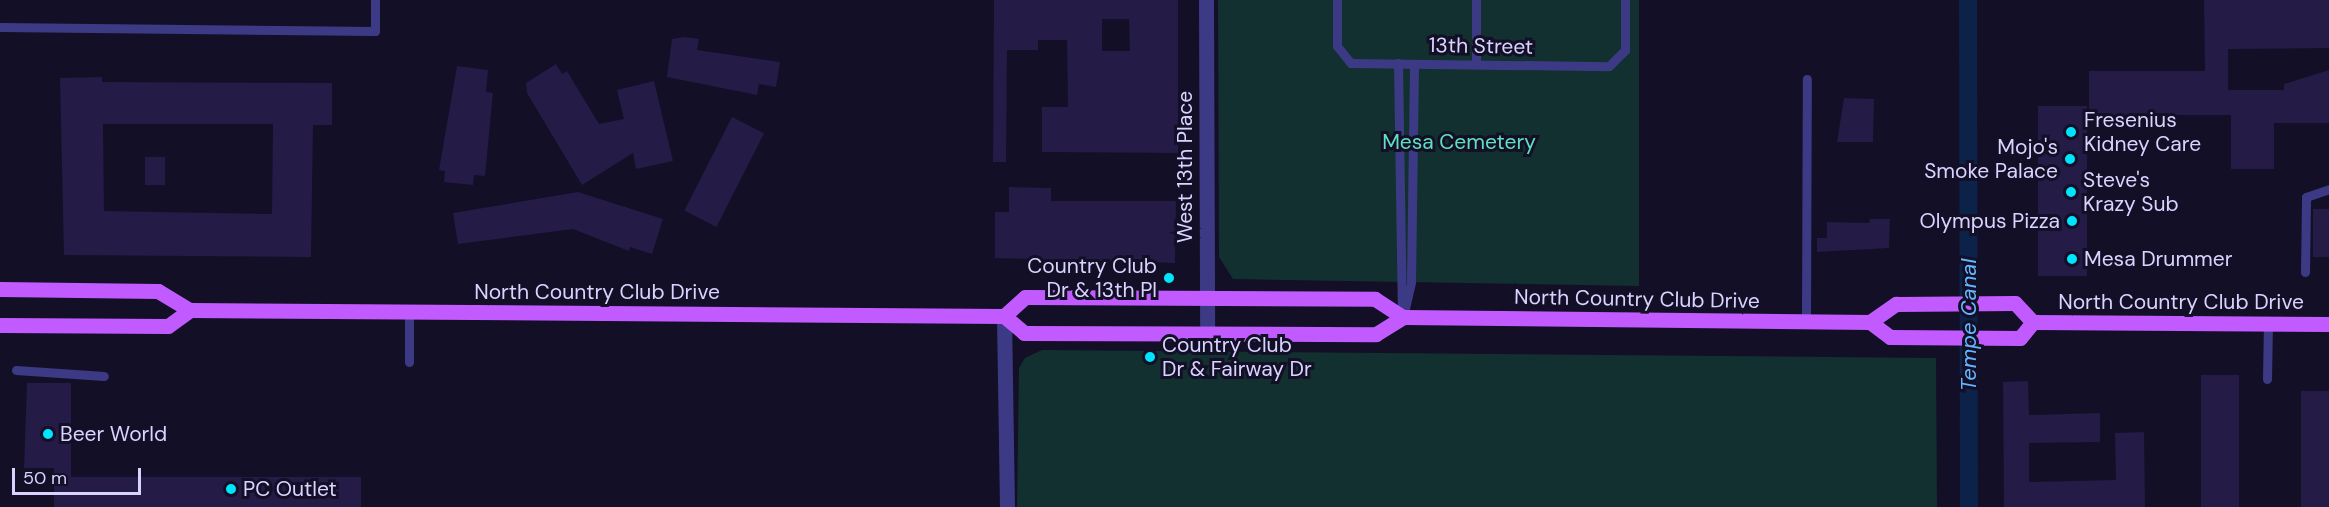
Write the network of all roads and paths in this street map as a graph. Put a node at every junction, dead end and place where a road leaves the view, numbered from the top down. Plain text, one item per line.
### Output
1 (375, 0) edge
2 (1206, 0) edge
3 (1336, 0) edge
4 (1476, 0) edge
5 (1624, 0) edge
6 (0, 27) edge
7 (1398, 63) junction
8 (1414, 64) junction
9 (1476, 64) junction
10 (1807, 79) dead end
11 (2329, 189) edge
12 (2305, 272) dead end
13 (0, 289) edge
14 (1207, 299) junction
15 (190, 310) junction
16 (409, 311) junction
17 (1004, 316) junction
18 (1403, 317) junction
19 (1806, 322) junction
20 (1870, 322) junction
21 (2033, 322) junction
22 (2268, 323) junction
23 (2329, 324) edge
24 (0, 326) edge
25 (1207, 335) junction
26 (409, 362) dead end
27 (16, 370) dead end
28 (104, 376) dead end
29 (2267, 379) dead end
30 (1007, 507) edge

1 - 6 lane
2 - 14 street, West 13th Place
3 - 7 lane, 13th Street
4 - 9 lane
5 - 9 lane, 13th Street
7 - 8 lane, 13th Street
7 - 18 lane
8 - 9 lane, 13th Street
8 - 18 lane
10 - 19 lane
11 - 12 lane
13 - 15 main road
14 - 17 main road
14 - 18 main road
14 - 25 street, West 13th Place
15 - 16 main road, North Country Club Drive
15 - 24 main road
16 - 17 main road, North Country Club Drive
16 - 26 lane
17 - 25 main road
17 - 30 street
18 - 19 main road, North Country Club Drive
18 - 25 main road
19 - 20 main road, North Country Club Drive
20 - 21 main road, North Country Club Drive
20 - 21 main road, North Country Club Drive
21 - 22 main road, North Country Club Drive
22 - 23 main road, North Country Club Drive
22 - 29 lane
27 - 28 lane

